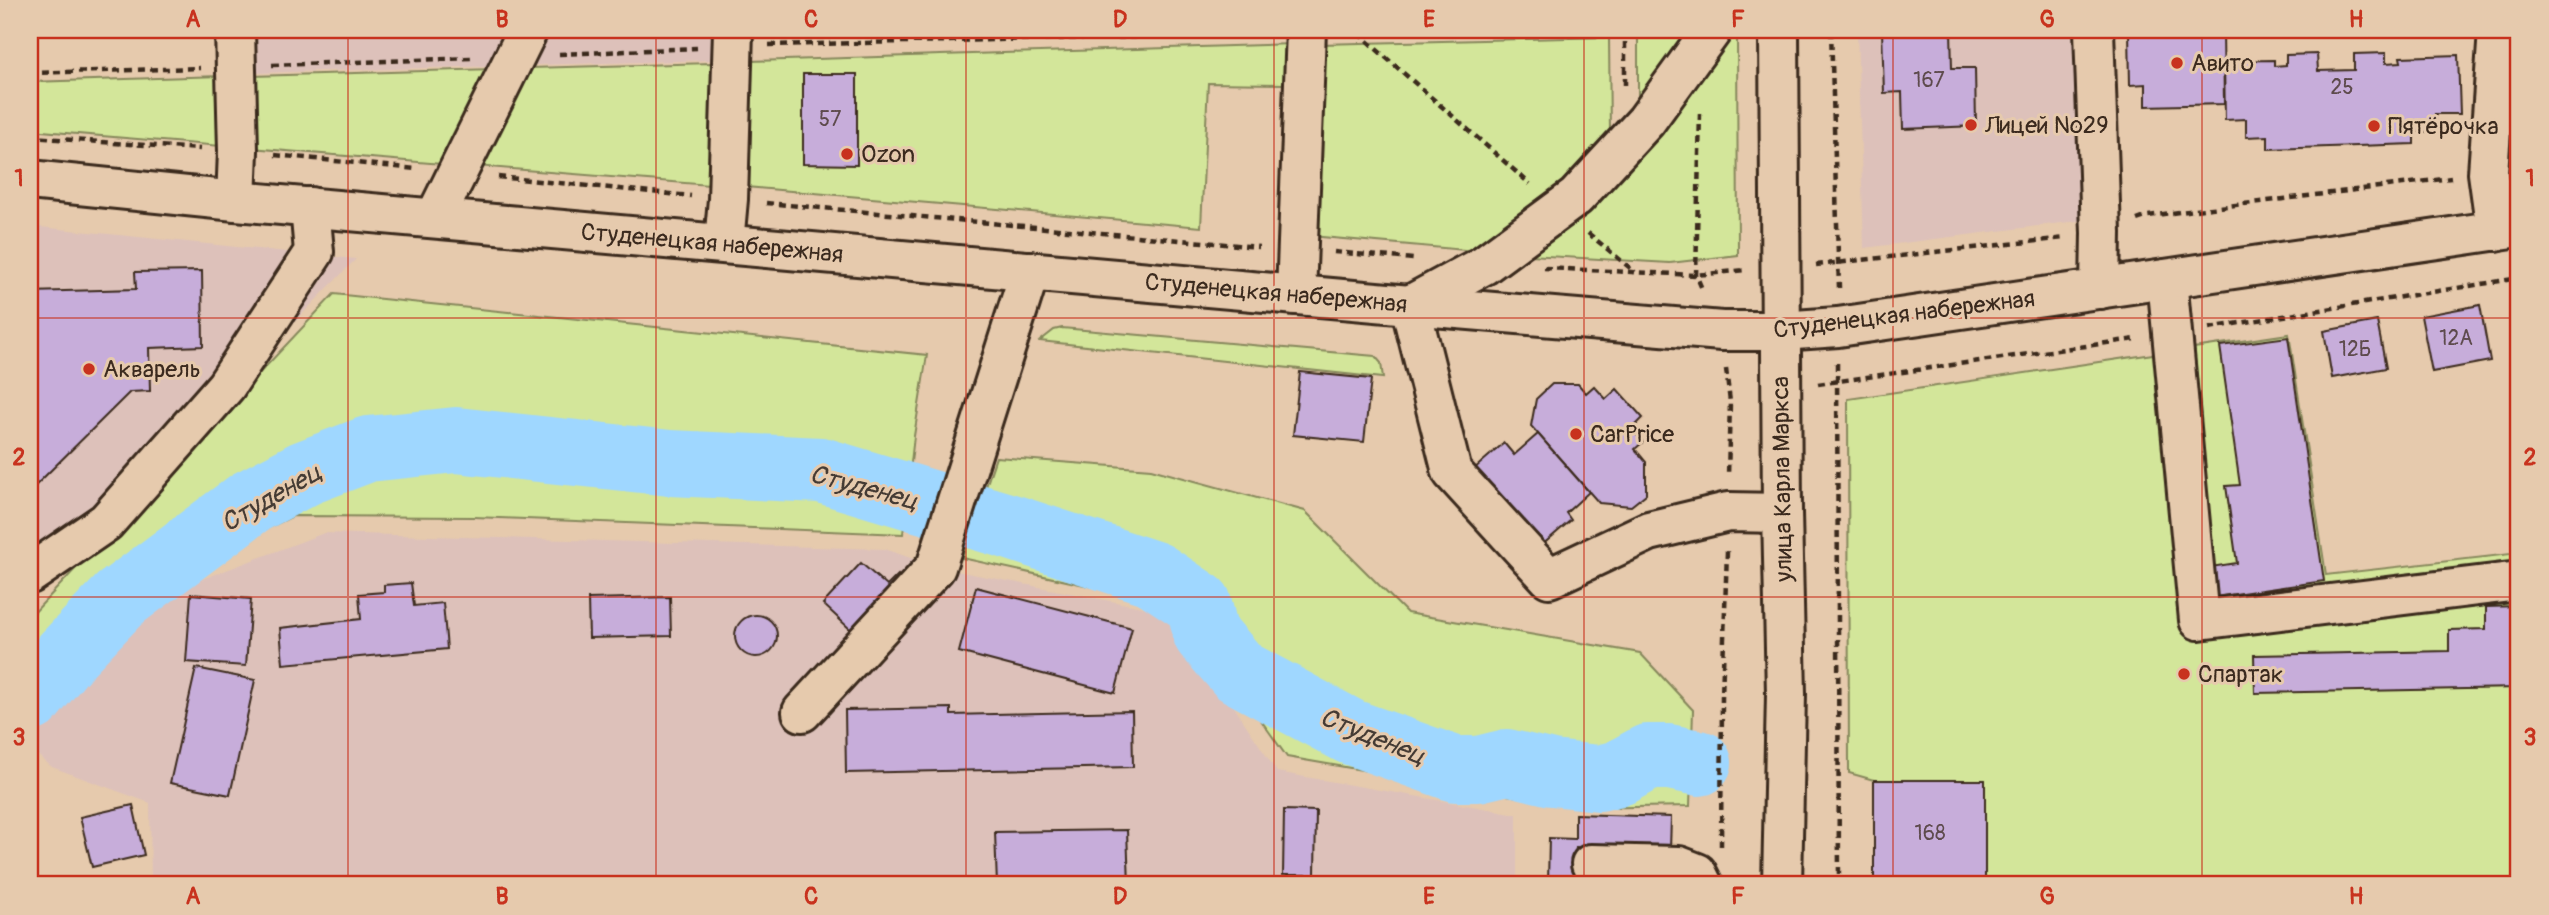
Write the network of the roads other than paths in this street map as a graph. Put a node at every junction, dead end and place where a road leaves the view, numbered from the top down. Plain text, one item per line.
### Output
1 (235, 30) edge
2 (528, 30) edge
3 (733, 30) edge
4 (1306, 30) edge
5 (1712, 30) edge
6 (1779, 30) edge
7 (2094, 30) edge
8 (2498, 30) edge
9 (30, 180) edge
10 (236, 201) junction
11 (310, 207) junction
12 (435, 218) junction
13 (2507, 229) edge
14 (724, 243) junction
15 (1030, 271) junction
16 (2167, 278) junction
17 (2100, 289) junction
18 (1296, 295) junction
19 (1410, 305) junction
20 (1780, 331) junction
21 (1782, 513) junction
22 (30, 574) edge
23 (2519, 581) edge
24 (802, 712) dead end
25 (1591, 864) dead end
26 (1703, 885) edge
27 (1782, 885) edge

1 - 10 street
2 - 12 street
3 - 14 street
4 - 18 street
5 - 19 street
6 - 20 street, улица Карла Маркса
7 - 17 street
8 - 13 street
9 - 10 street, Студенецкая набережная
10 - 11 street, Студенецкая набережная
11 - 12 street, Студенецкая набережная
11 - 22 street
12 - 14 street, Студенецкая набережная
13 - 16 street, Студенецкая набережная
14 - 15 street, Студенецкая набережная
15 - 18 street, Студенецкая набережная
15 - 24 street
16 - 17 street, Студенецкая набережная
16 - 23 street
17 - 20 street, Студенецкая набережная
18 - 19 street, Студенецкая набережная
19 - 20 street, Студенецкая набережная
19 - 21 street
20 - 21 street, улица Карла Маркса
21 - 27 street, улица Карла Маркса
25 - 26 street

